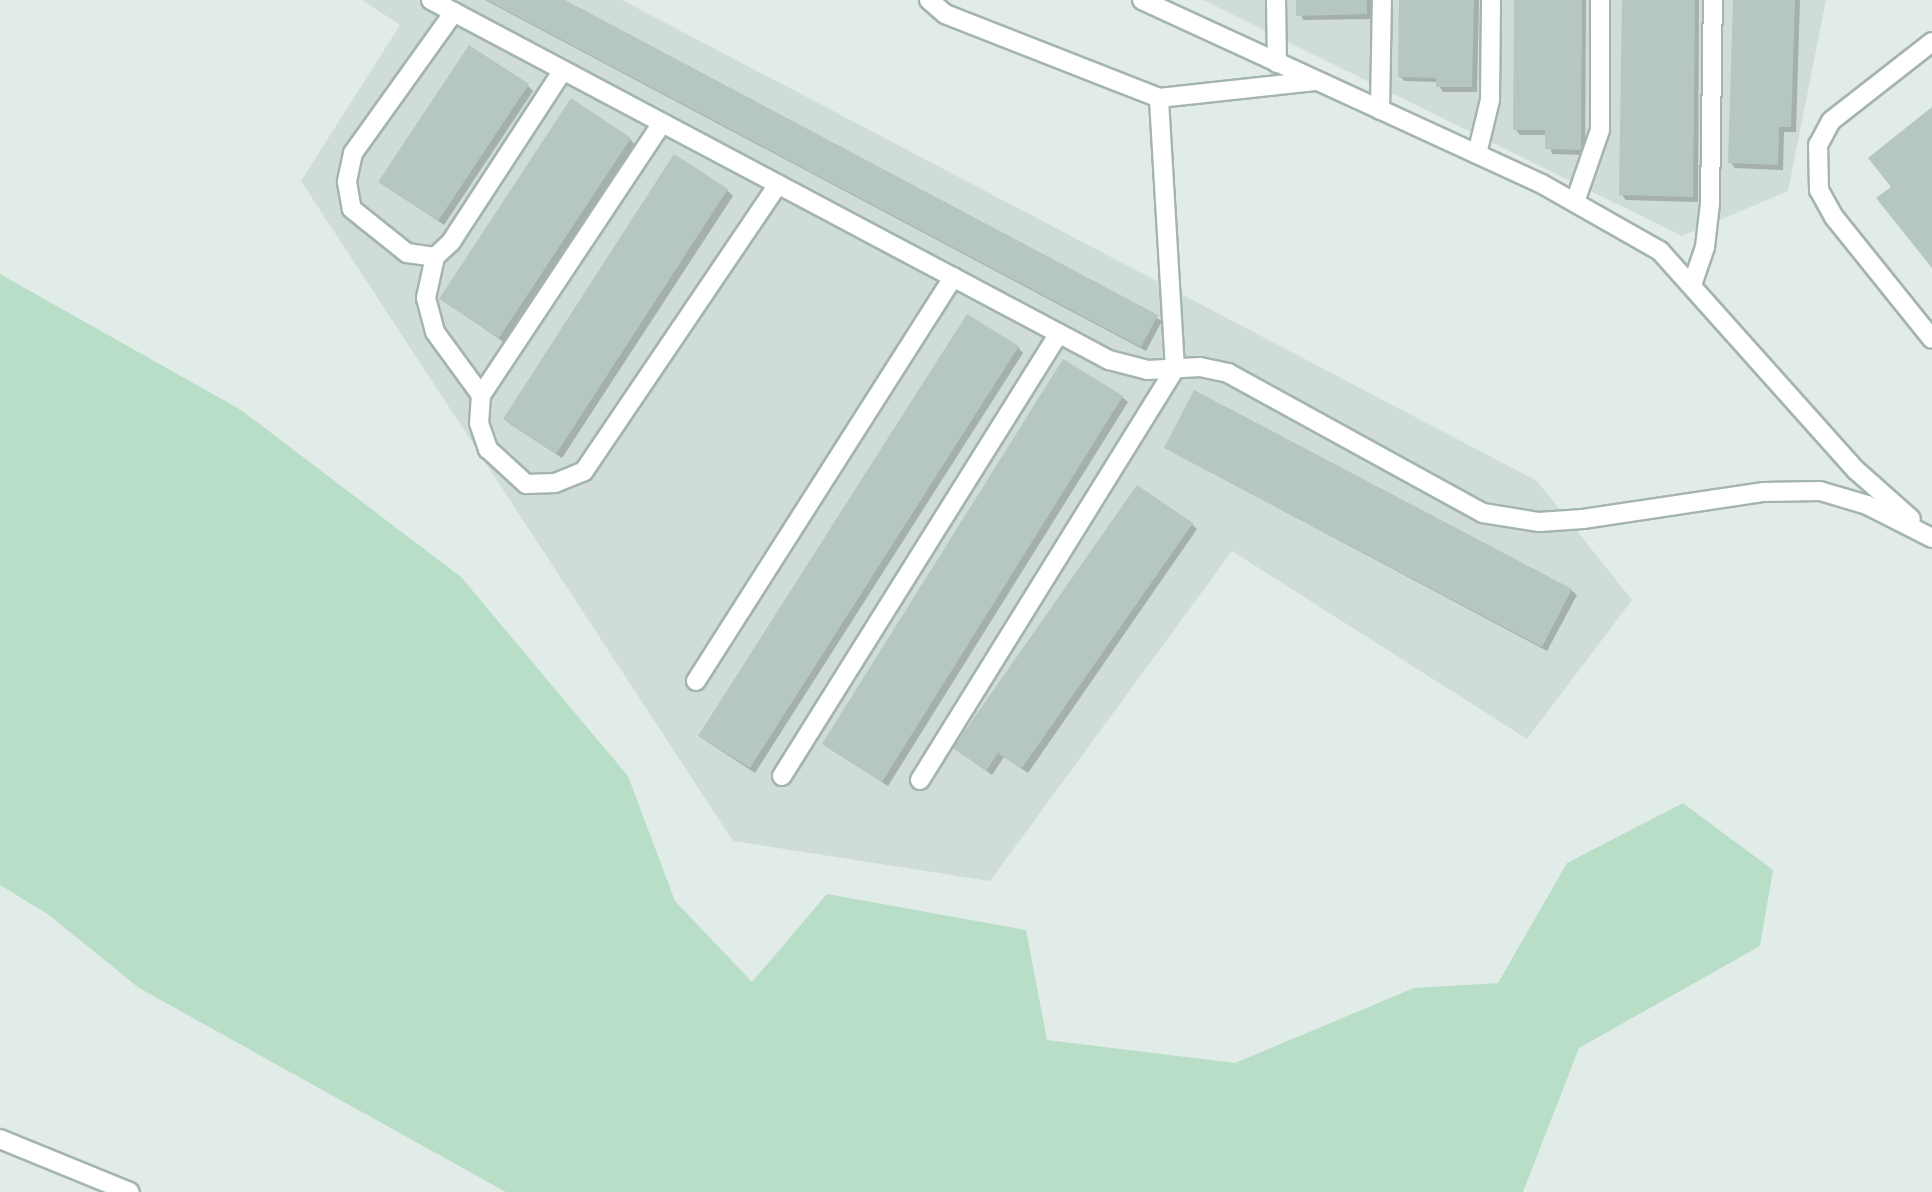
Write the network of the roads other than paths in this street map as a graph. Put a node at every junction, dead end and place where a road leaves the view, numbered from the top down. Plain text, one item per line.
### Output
1 (431, 0) edge
2 (929, 0) edge
3 (1142, 0) edge
4 (1276, 0) edge
5 (1382, 0) edge
6 (1491, 0) edge
7 (1600, 0) edge
8 (1713, 0) edge
9 (1165, 5) edge
10 (454, 12) junction
11 (1932, 42) edge
12 (1277, 63) junction
13 (563, 70) junction
14 (1317, 81) junction
15 (1159, 98) junction
16 (1380, 110) junction
17 (662, 123) junction
18 (1476, 154) junction
19 (778, 184) junction
20 (1575, 202) junction
21 (435, 257) junction
22 (953, 277) junction
23 (1692, 285) junction
24 (1059, 333) junction
25 (1932, 339) edge
26 (1175, 369) junction
27 (481, 395) junction
28 (1928, 534) edge
29 (696, 681) dead end
30 (782, 776) dead end
31 (920, 780) dead end
32 (0, 1139) edge
33 (129, 1192) edge

1 - 10 street
2 - 15 street
3 - 9 street
4 - 12 street
5 - 16 street
6 - 18 street
7 - 20 street
8 - 23 street
9 - 12 street
10 - 13 street
10 - 21 street
11 - 25 street
12 - 14 street
13 - 17 street
13 - 21 street
14 - 15 street
14 - 16 street
15 - 26 street
16 - 18 street
17 - 19 street
17 - 27 street
18 - 20 street
19 - 22 street
19 - 27 street
20 - 23 street
21 - 27 street
22 - 24 street
22 - 29 street
23 - 28 street
24 - 26 street
24 - 30 street
26 - 28 street
26 - 31 street
32 - 33 street

